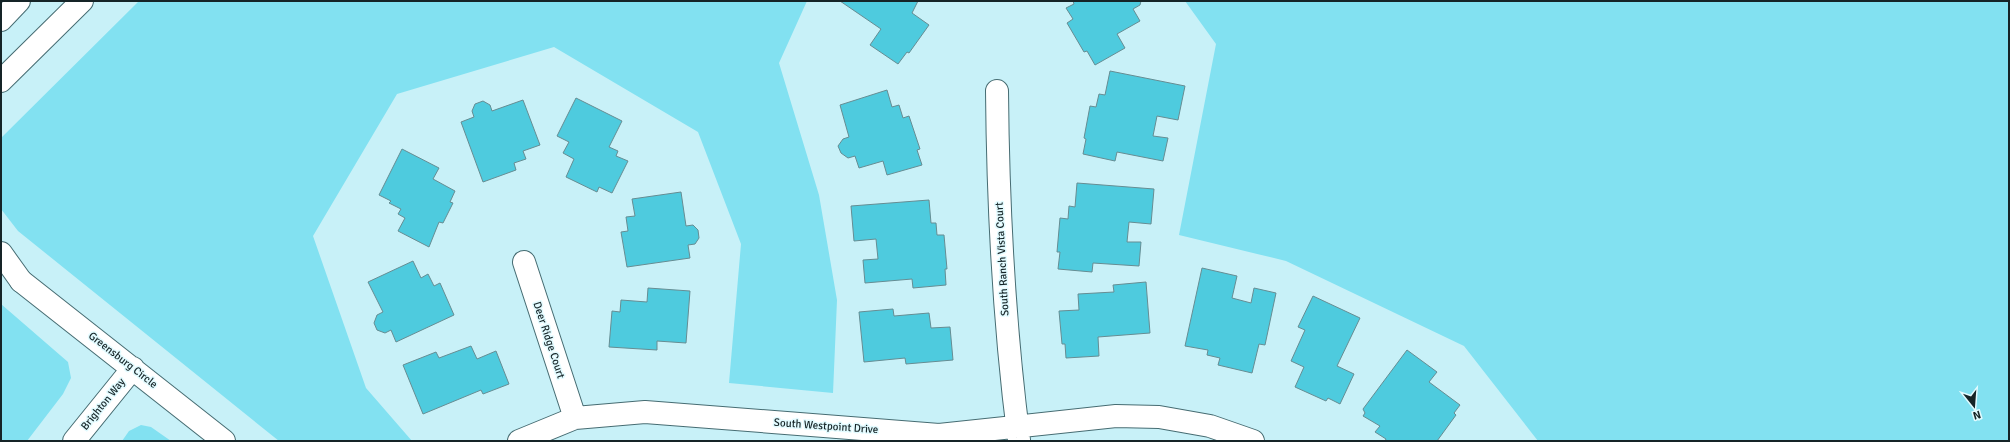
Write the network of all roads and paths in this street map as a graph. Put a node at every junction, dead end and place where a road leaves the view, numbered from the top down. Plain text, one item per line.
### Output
1 (19, 1) edge
2 (82, 1) edge
3 (1, 20) edge
4 (1, 81) edge
5 (997, 91) dead end
6 (1, 253) edge
7 (524, 262) dead end
8 (1, 267) edge
9 (22, 281) junction
10 (133, 368) junction
11 (575, 418) junction
12 (1018, 434) edge
13 (74, 441) edge
14 (224, 441) edge
15 (519, 441) edge
16 (1253, 441) edge

1 - 3 street
2 - 4 street
5 - 12 street, South Ranch Vista Court
6 - 9 street
7 - 11 street, Deer Ridge Court
8 - 9 street
9 - 10 street, Greensburg Circle
10 - 13 street, Brighton Way
10 - 14 street, Greensburg Circle
11 - 12 street, South Westpoint Drive
11 - 15 street, South Westpoint Drive
12 - 16 street, South Westpoint Drive

